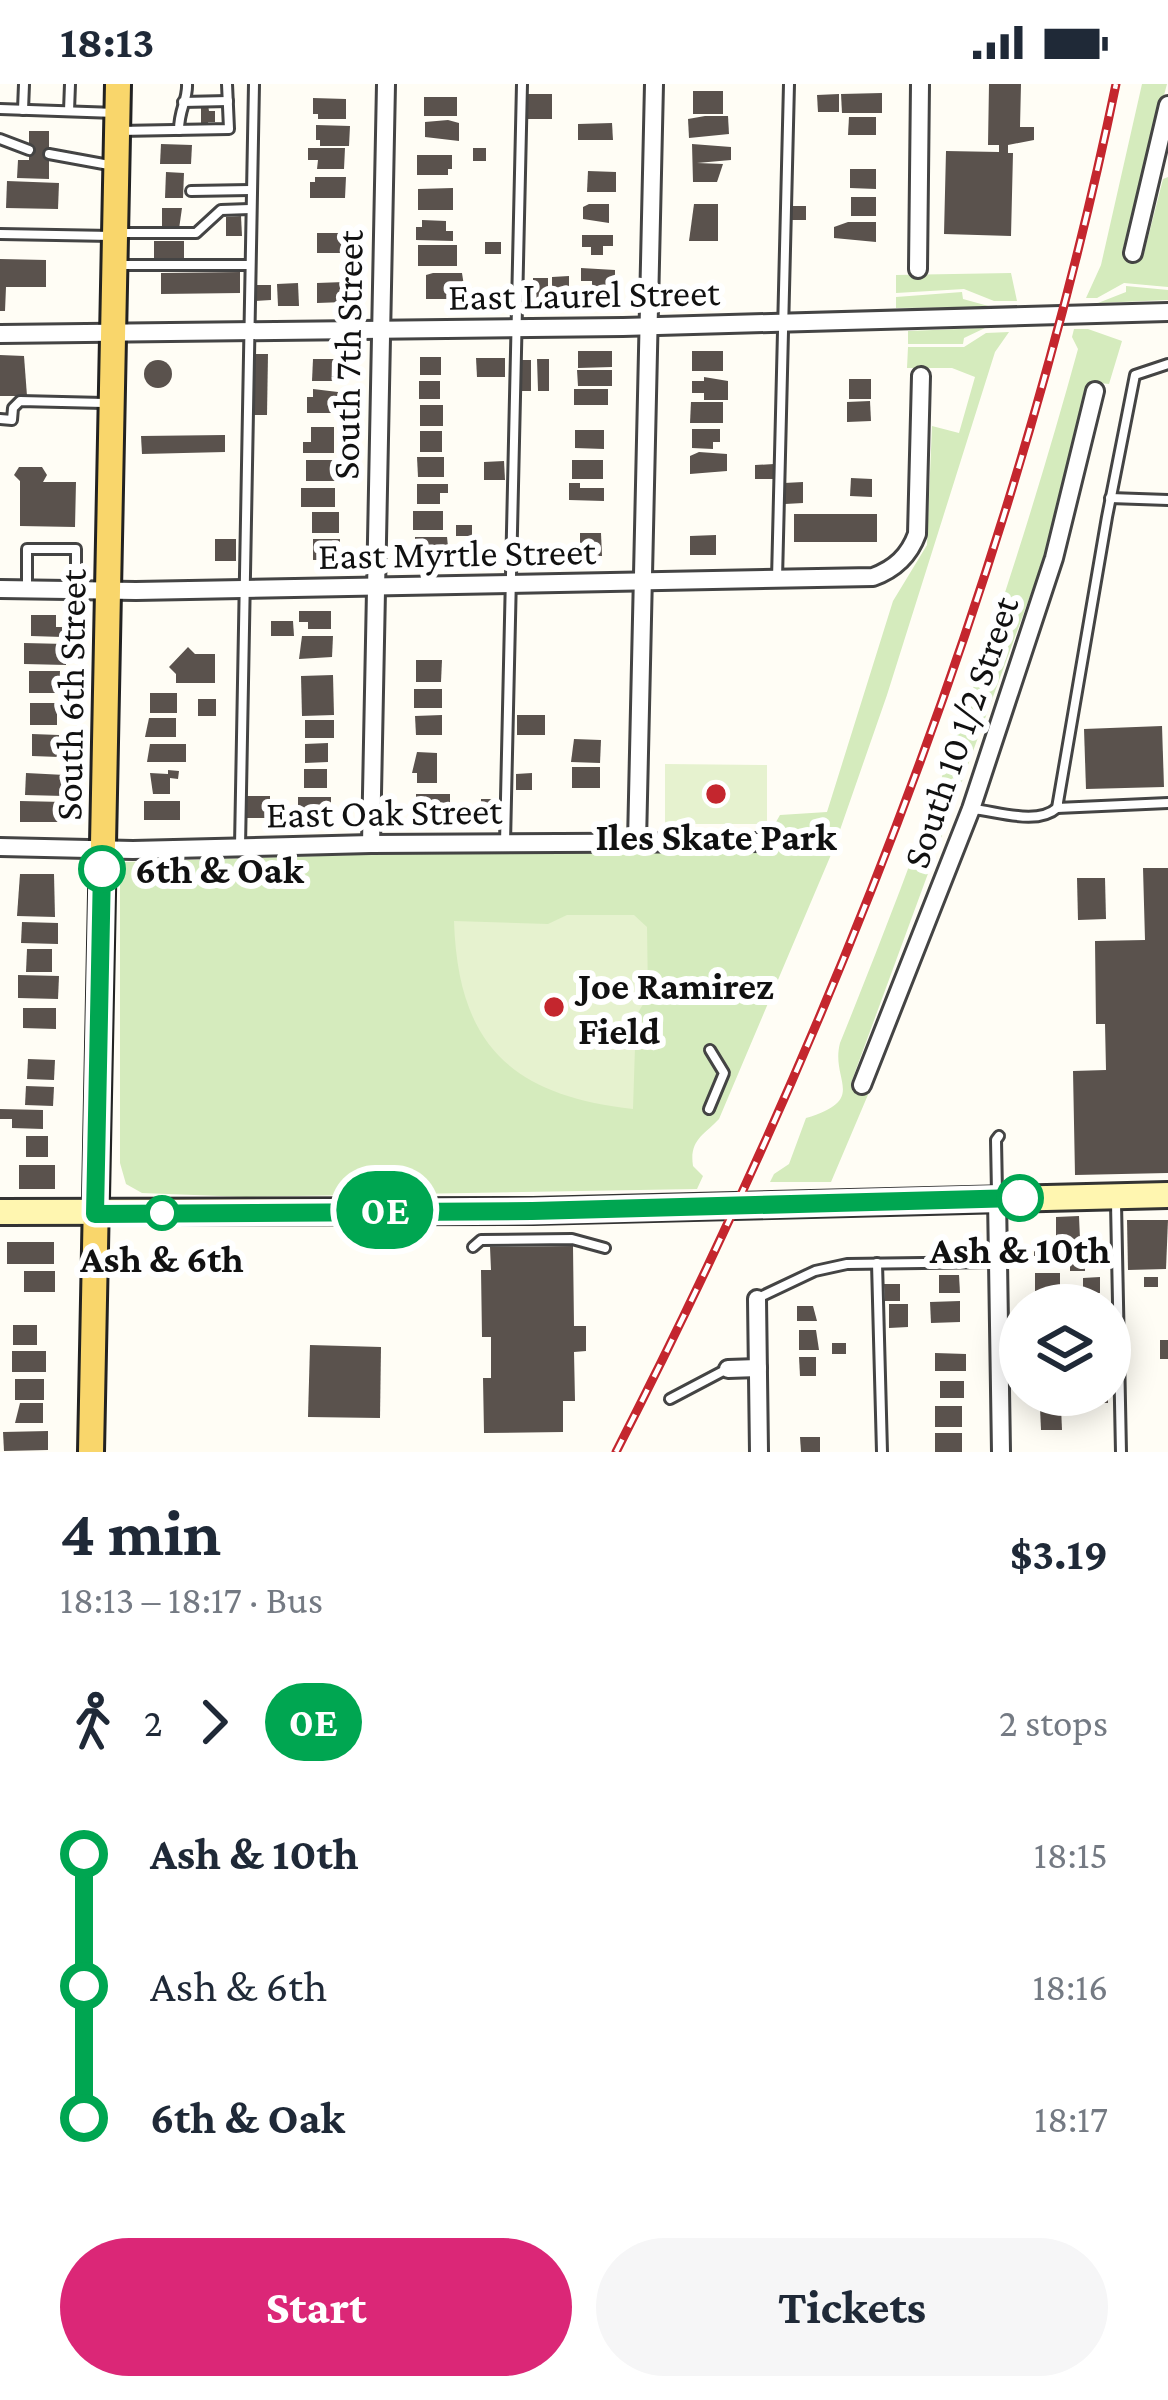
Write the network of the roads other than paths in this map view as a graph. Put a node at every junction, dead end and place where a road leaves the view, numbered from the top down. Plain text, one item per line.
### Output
1 (24, 84) edge
2 (70, 84) edge
3 (118, 84) edge
4 (187, 84) edge
5 (227, 84) edge
6 (254, 84) edge
7 (386, 84) edge
8 (522, 84) edge
9 (654, 84) edge
10 (789, 84) edge
11 (920, 84) edge
12 (228, 101) junction
13 (183, 102) junction
14 (1168, 105) edge
15 (0, 109) edge
16 (23, 110) junction
17 (69, 111) junction
18 (117, 122) junction
19 (179, 130) junction
20 (0, 139) edge
21 (29, 150) dead end
22 (49, 154) dead end
23 (117, 167) junction
24 (191, 190) dead end
25 (250, 190) junction
26 (250, 209) junction
27 (0, 234) edge
28 (116, 235) junction
29 (1133, 253) dead end
30 (115, 265) junction
31 (249, 265) junction
32 (918, 269) dead end
33 (1168, 312) edge
34 (783, 324) junction
35 (648, 327) junction
36 (514, 328) junction
37 (380, 330) junction
38 (247, 332) junction
39 (0, 334) edge
40 (114, 335) junction
41 (1168, 364) edge
42 (920, 376) dead end
43 (1095, 392) dead end
44 (112, 404) junction
45 (0, 419) edge
46 (1111, 498) junction
47 (1168, 500) edge
48 (777, 581) junction
49 (642, 583) junction
50 (509, 585) junction
51 (376, 588) junction
52 (0, 589) edge
53 (27, 590) junction
54 (76, 590) junction
55 (244, 590) junction
56 (109, 591) junction
57 (1168, 803) edge
58 (1057, 808) junction
59 (971, 809) junction
60 (637, 842) junction
61 (769, 842) dead end
62 (506, 843) junction
63 (371, 844) junction
64 (0, 848) edge
65 (240, 848) junction
66 (102, 850) junction
67 (710, 1050) dead end
68 (862, 1085) dead end
69 (710, 1109) dead end
70 (999, 1136) dead end
71 (1168, 1195) edge
72 (1116, 1196) junction
73 (997, 1198) junction
74 (0, 1212) edge
75 (95, 1214) junction
76 (473, 1247) dead end
77 (605, 1248) dead end
78 (998, 1262) junction
79 (877, 1263) junction
80 (757, 1299) joint
81 (758, 1368) junction
82 (728, 1369) joint
83 (670, 1399) dead end
84 (91, 1452) edge
85 (759, 1452) edge
86 (882, 1452) edge
87 (1001, 1452) edge
88 (1120, 1452) edge

1 - 16 lane
2 - 17 lane
3 - 18 main road, South 6th Street
4 - 13 lane
5 - 12 lane
6 - 25 lane
7 - 37 street, South 7th Street
8 - 36 lane
9 - 35 street
10 - 34 lane
11 - 32 street
12 - 13 lane
12 - 19 lane
13 - 19 lane
14 - 29 street
15 - 16 lane
16 - 17 lane
17 - 18 lane
18 - 19 lane
18 - 23 main road, South 6th Street
20 - 21 lane
22 - 23 lane
23 - 28 main road, South 6th Street
24 - 25 lane
25 - 26 lane
26 - 28 lane
26 - 31 lane
27 - 28 lane
28 - 30 main road, South 6th Street
30 - 31 lane
30 - 40 main road, South 6th Street
31 - 38 lane
33 - 34 street, East Laurel Street
34 - 35 street, East Laurel Street
34 - 48 lane
35 - 36 street, East Laurel Street
35 - 49 street
36 - 37 street, East Laurel Street
36 - 50 lane
37 - 38 street, East Laurel Street
37 - 51 street, South 7th Street
38 - 40 street, East Laurel Street
38 - 55 lane
39 - 40 street, East Laurel Street
40 - 44 main road, South 6th Street
41 - 46 lane
42 - 48 street, East Myrtle Street
43 - 59 street, South 10 1/2 Street
44 - 45 lane
44 - 56 main road, South 6th Street
46 - 47 lane
46 - 58 lane
48 - 49 street, East Myrtle Street
49 - 50 street, East Myrtle Street
49 - 60 street
50 - 51 street, East Myrtle Street
50 - 62 lane
51 - 55 street, East Myrtle Street
51 - 63 street, South 7th Street
52 - 53 street, East Myrtle Street
53 - 54 street, East Myrtle Street
53 - 54 lane
54 - 56 street, East Myrtle Street
55 - 56 street, East Myrtle Street
55 - 65 lane
56 - 66 main road, South 6th Street
57 - 58 lane
58 - 59 lane
59 - 68 street, South 10 1/2 Street
60 - 61 street, East Oak Street
60 - 62 street, East Oak Street
62 - 63 street, East Oak Street
63 - 65 street, East Oak Street
64 - 66 street, East Oak Street
65 - 66 street, East Oak Street
66 - 75 main road, South 6th Street
67 - 69 lane
70 - 73 lane
71 - 72 street
72 - 73 street
72 - 88 lane
73 - 75 street
73 - 78 street
74 - 75 street
75 - 84 main road, South 6th Street
76 - 77 lane
78 - 79 lane
78 - 87 street
79 - 80 lane
79 - 86 lane
80 - 81 street
81 - 82 street
81 - 85 street
82 - 83 lane

